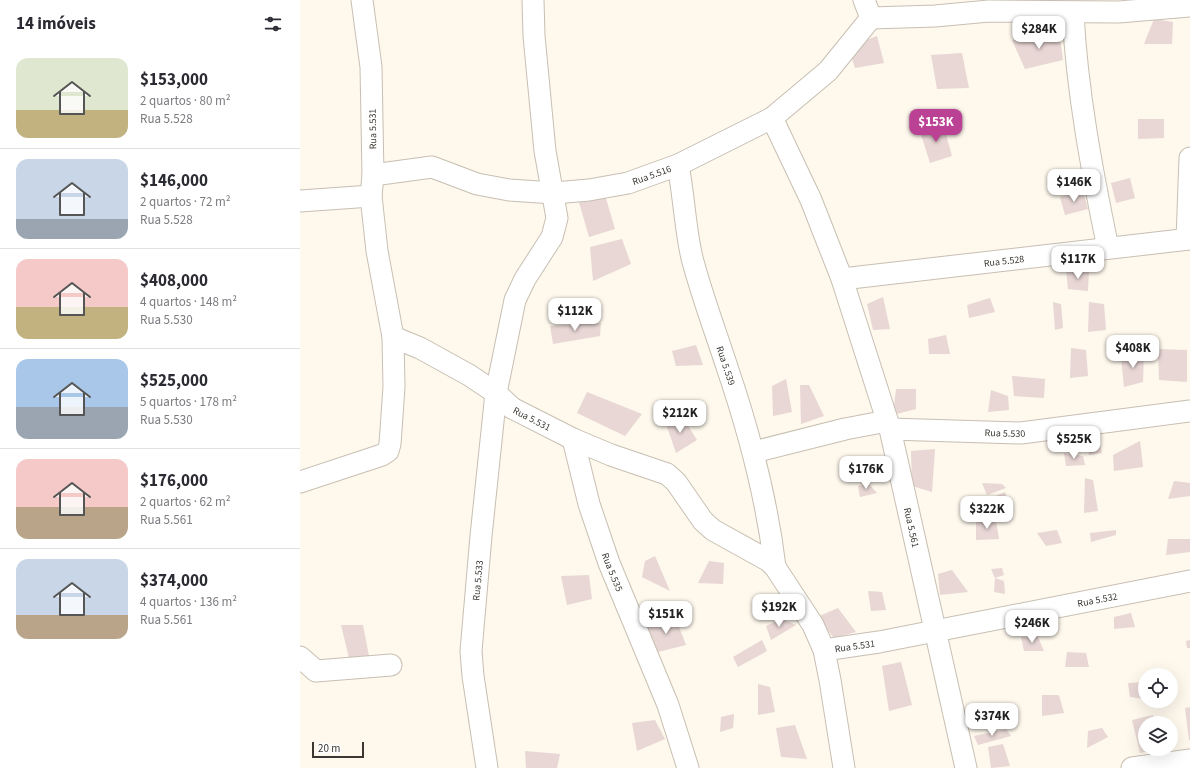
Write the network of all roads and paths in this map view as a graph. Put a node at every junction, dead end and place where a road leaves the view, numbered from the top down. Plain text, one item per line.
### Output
1 (362, 0) edge
2 (533, 0) edge
3 (1190, 6) edge
4 (867, 9) edge
5 (1073, 13) junction
6 (772, 118) junction
7 (1190, 158) edge
8 (678, 165) junction
9 (373, 175) junction
10 (554, 193) junction
11 (371, 196) junction
12 (300, 201) edge
13 (1188, 239) edge
14 (1108, 248) junction
15 (842, 279) junction
16 (393, 337) junction
17 (496, 393) junction
18 (1190, 411) edge
19 (889, 425) junction
20 (573, 439) junction
21 (754, 452) junction
22 (300, 482) edge
23 (776, 567) junction
24 (1190, 581) edge
25 (935, 630) junction
26 (824, 650) junction
27 (300, 657) edge
28 (391, 665) dead end
29 (1190, 760) edge
30 (487, 768) edge
31 (688, 768) edge
32 (844, 768) edge
33 (966, 768) edge
34 (1132, 768) edge

1 - 9 street, Rua 5.531
2 - 10 street
3 - 5 street
4 - 5 street
4 - 6 street, Rua 5.516
5 - 14 street
6 - 8 street, Rua 5.516
6 - 15 street, Rua 5.561
7 - 13 street
8 - 10 street, Rua 5.516
8 - 21 street, Rua 5.539
9 - 10 street, Rua 5.516
9 - 11 street, Rua 5.531
10 - 17 street, Rua 5.533
11 - 12 street
11 - 16 street, Rua 5.531
13 - 14 street, Rua 5.528
14 - 15 street, Rua 5.528
15 - 19 street, Rua 5.561
16 - 17 street, Rua 5.531
16 - 22 street
17 - 20 street, Rua 5.531
17 - 30 street, Rua 5.533
18 - 19 street, Rua 5.530
19 - 21 street, Rua 5.530
19 - 25 street, Rua 5.561
20 - 23 street, Rua 5.531
20 - 31 street, Rua 5.535
21 - 23 street, Rua 5.539
23 - 26 street, Rua 5.531
24 - 25 street, Rua 5.532
25 - 26 street, Rua 5.531
25 - 33 street, Rua 5.561
26 - 32 street
27 - 28 street
29 - 34 street

